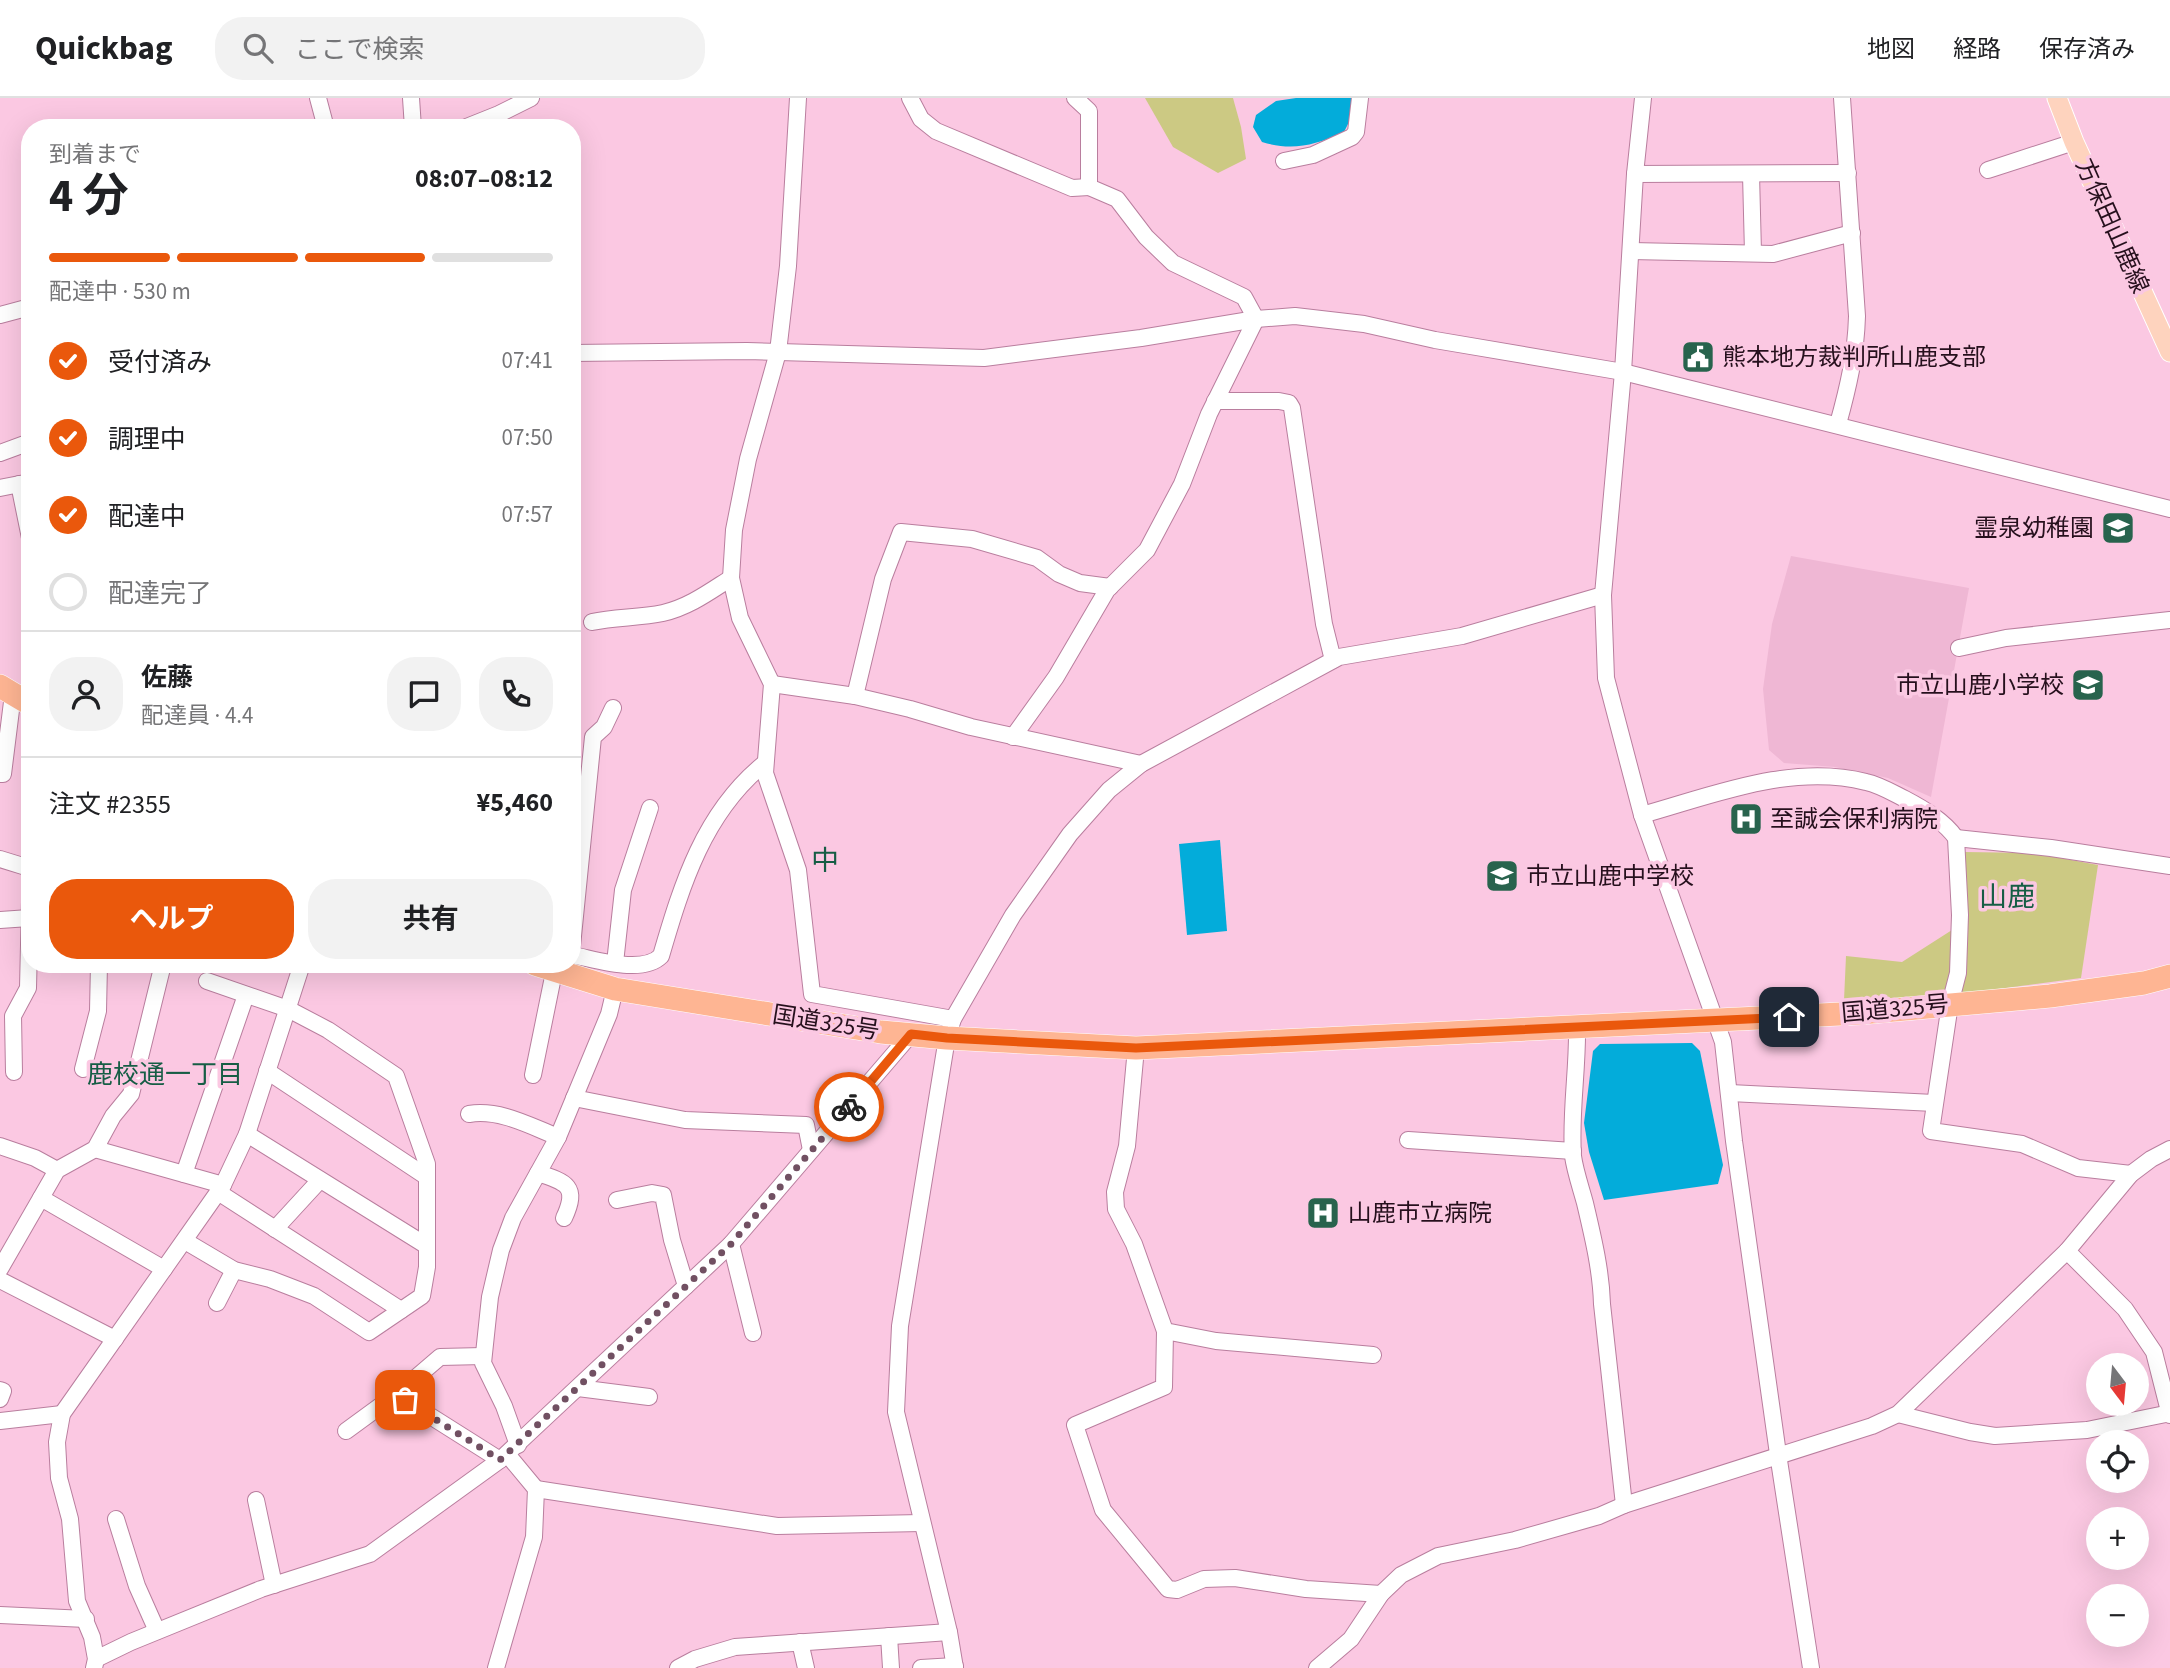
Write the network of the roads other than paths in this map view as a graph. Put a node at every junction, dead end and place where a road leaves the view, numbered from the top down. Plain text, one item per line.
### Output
1 (318, 98) edge
2 (411, 98) edge
3 (531, 98) edge
4 (798, 98) edge
5 (910, 98) edge
6 (1075, 98) edge
7 (1360, 98) edge
8 (1643, 98) edge
9 (1842, 98) edge
10 (2057, 98) edge
11 (324, 119) edge
12 (412, 119) edge
13 (486, 119) edge
14 (2074, 142) junction
15 (1284, 161) dead end
16 (1988, 170) dead end
17 (1848, 173) junction
18 (1635, 174) junction
19 (1751, 174) junction
20 (1089, 187) junction
21 (1852, 233) junction
22 (1631, 251) junction
23 (1753, 253) junction
24 (21, 309) edge
25 (0, 315) edge
26 (1256, 319) junction
27 (581, 352) edge
28 (778, 352) junction
29 (2170, 352) edge
30 (1623, 372) junction
31 (1215, 401) junction
32 (1838, 424) junction
33 (21, 445) edge
34 (0, 453) edge
35 (21, 484) edge
36 (0, 488) edge
37 (2170, 509) edge
38 (731, 578) junction
39 (1111, 587) junction
40 (1603, 595) junction
41 (2170, 620) edge
42 (592, 622) dead end
43 (1959, 648) dead end
44 (1333, 660) junction
45 (772, 684) junction
46 (14, 695) edge
47 (855, 696) junction
48 (613, 708) dead end
49 (1013, 737) junction
50 (765, 763) junction
51 (1141, 764) junction
52 (0, 774) edge
53 (650, 808) dead end
54 (1642, 815) junction
55 (1956, 838) junction
56 (581, 856) edge
57 (0, 859) edge
58 (21, 865) edge
59 (2170, 866) edge
60 (21, 919) edge
61 (0, 920) edge
62 (581, 957) edge
63 (615, 963) junction
64 (28, 973) edge
65 (99, 973) edge
66 (161, 973) edge
67 (299, 973) edge
68 (544, 973) edge
69 (562, 973) edge
70 (2170, 976) edge
71 (207, 981) dead end
72 (615, 989) junction
73 (246, 995) junction
74 (1950, 1004) junction
75 (288, 1009) junction
76 (1717, 1021) junction
77 (1577, 1026) junction
78 (950, 1029) junction
79 (911, 1034) junction
80 (1136, 1048) junction
81 (83, 1069) dead end
82 (267, 1071) junction
83 (14, 1072) dead end
84 (533, 1075) dead end
85 (1730, 1093) junction
86 (574, 1098) junction
87 (1934, 1103) junction
88 (469, 1114) dead end
89 (247, 1134) junction
90 (558, 1137) junction
91 (1408, 1140) dead end
92 (0, 1146) edge
93 (2170, 1149) edge
94 (96, 1150) junction
95 (811, 1150) junction
96 (1573, 1151) junction
97 (57, 1170) junction
98 (538, 1173) junction
99 (184, 1174) junction
100 (2131, 1174) junction
101 (427, 1177) junction
102 (320, 1180) junction
103 (220, 1189) junction
104 (41, 1198) junction
105 (617, 1200) dead end
106 (564, 1218) dead end
107 (275, 1229) junction
108 (185, 1241) junction
109 (731, 1244) junction
110 (6, 1245) edge
111 (427, 1245) junction
112 (2067, 1251) junction
113 (0, 1269) edge
114 (164, 1269) junction
115 (233, 1270) junction
116 (0, 1280) edge
117 (686, 1286) junction
118 (217, 1303) dead end
119 (401, 1310) junction
120 (1165, 1331) junction
121 (753, 1333) dead end
122 (115, 1339) junction
123 (1373, 1355) dead end
124 (484, 1356) junction
125 (578, 1388) junction
126 (0, 1390) edge
127 (398, 1393) junction
128 (649, 1397) dead end
129 (0, 1399) edge
130 (62, 1414) junction
131 (1898, 1414) junction
132 (2170, 1414) edge
133 (0, 1420) edge
134 (346, 1431) dead end
135 (508, 1453) junction
136 (1778, 1454) junction
137 (536, 1489) junction
138 (256, 1500) dead end
139 (1624, 1505) junction
140 (116, 1519) dead end
141 (922, 1522) junction
142 (274, 1585) junction
143 (1381, 1594) junction
144 (0, 1615) edge
145 (86, 1619) junction
146 (157, 1631) junction
147 (949, 1632) junction
148 (889, 1636) junction
149 (800, 1642) junction
150 (1808, 1650) junction
151 (95, 1664) edge
152 (955, 1667) edge
153 (496, 1668) edge
154 (678, 1668) edge
155 (806, 1668) edge
156 (891, 1668) edge
157 (921, 1668) edge
158 (1318, 1668) edge
159 (1798, 1668) edge
160 (1811, 1668) edge

1 - 11 street
2 - 12 street
3 - 13 street
4 - 28 street
5 - 20 street
6 - 20 street
7 - 15 street
8 - 18 street
9 - 17 street
10 - 14 main road, 方保田山鹿線
14 - 16 street
14 - 29 main road, 方保田山鹿線
17 - 19 street
17 - 21 street
18 - 19 street
18 - 22 street
19 - 23 street
20 - 26 street
21 - 23 street
21 - 32 street
22 - 23 street
22 - 30 street
24 - 25 street
26 - 28 street
26 - 30 street
26 - 31 street
27 - 28 street
28 - 38 street
30 - 32 street
30 - 40 street
31 - 39 street
31 - 44 street
32 - 37 street
33 - 34 street
35 - 36 street
38 - 42 street
38 - 45 street
39 - 47 street
39 - 49 street
40 - 44 street
40 - 54 street
41 - 43 street
44 - 51 street
45 - 47 street
45 - 50 street
46 - 52 street
47 - 49 street
48 - 56 street
49 - 51 street
50 - 63 street
50 - 78 street
51 - 78 street
53 - 63 street
54 - 55 street
54 - 76 street
55 - 59 street
55 - 74 street
57 - 58 street
60 - 61 street
62 - 63 street
64 - 83 street
65 - 81 street
66 - 94 street
67 - 75 street
68 - 84 street
69 - 72 highway, 国道325号
70 - 74 highway, 国道325号
71 - 73 street
72 - 79 highway, 国道325号
72 - 86 street
73 - 75 street
73 - 99 street
74 - 76 highway, 国道325号
74 - 87 street
75 - 82 street
75 - 101 street
76 - 77 highway, 国道325号
76 - 85 street
77 - 80 highway, 国道325号
77 - 96 street
78 - 79 highway, 国道325号
78 - 80 highway, 国道325号
78 - 141 street
79 - 95 street
80 - 120 street
82 - 89 street
82 - 101 street
85 - 87 street
85 - 136 street
86 - 90 street
86 - 95 street
87 - 100 street
88 - 90 street
89 - 102 street
89 - 103 street
90 - 98 street
91 - 96 street
92 - 97 street
93 - 100 street
94 - 97 street
94 - 99 street
95 - 109 street
96 - 139 street
97 - 104 street
98 - 106 street
98 - 124 street
99 - 103 street
100 - 112 street
101 - 111 street
102 - 107 street
102 - 111 street
103 - 107 street
103 - 108 street
104 - 110 street
104 - 114 street
105 - 117 street
107 - 119 street
108 - 114 street
108 - 115 street
109 - 117 street
109 - 121 street
110 - 113 street
111 - 119 street
112 - 131 street
112 - 132 street
114 - 122 street
115 - 118 street
115 - 119 street
116 - 122 street
117 - 125 street
120 - 123 street
120 - 143 street
122 - 130 street
124 - 127 street
124 - 135 street
125 - 128 street
125 - 135 street
126 - 129 street
127 - 134 street
127 - 135 street
130 - 133 street
130 - 145 street
131 - 132 street
131 - 136 street
135 - 137 street
135 - 142 street
136 - 139 street
136 - 150 street
137 - 141 street
137 - 153 street
138 - 142 street
139 - 143 street
140 - 146 street
141 - 147 street
142 - 146 street
143 - 158 street
144 - 145 street
145 - 151 street
146 - 151 street
147 - 148 street
147 - 152 street
148 - 149 street
148 - 156 street
149 - 154 street
149 - 155 street
150 - 159 street
150 - 160 street
152 - 157 street

